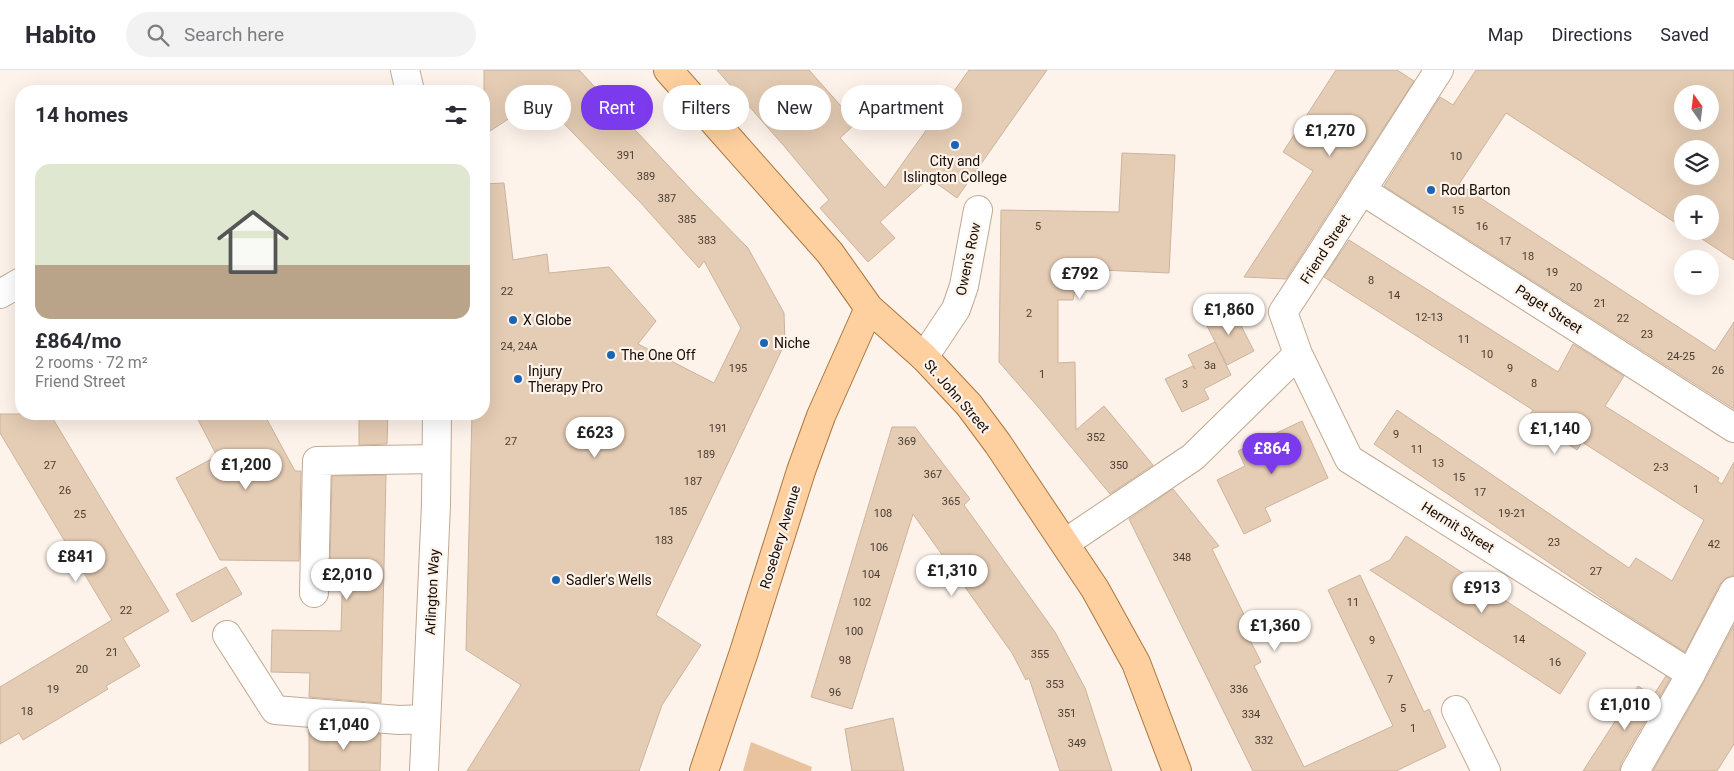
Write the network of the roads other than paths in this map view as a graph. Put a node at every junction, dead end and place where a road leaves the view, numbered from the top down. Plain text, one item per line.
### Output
1 (405, 70) edge
2 (668, 70) edge
3 (1439, 70) edge
4 (409, 85) edge
5 (1363, 191) junction
6 (978, 210) dead end
7 (15, 285) edge
8 (0, 294) edge
9 (870, 308) junction
10 (1298, 354) junction
11 (924, 357) junction
12 (437, 420) edge
13 (1734, 428) edge
14 (435, 459) junction
15 (1065, 544) junction
16 (1734, 591) edge
17 (314, 592) dead end
18 (227, 635) dead end
19 (1691, 674) junction
20 (1456, 710) dead end
21 (426, 719) junction
22 (424, 771) edge
23 (704, 771) edge
24 (1177, 771) edge
25 (1486, 771) edge
26 (1635, 771) edge

1 - 4 street
2 - 9 main road, St. John Street
3 - 5 street, Friend Street
5 - 10 street, Friend Street
5 - 13 street, Paget Street
6 - 11 street, Owen's Row
7 - 8 street
9 - 11 main road, St. John Street
9 - 23 main road, Rosebery Avenue
10 - 15 street
10 - 19 street, Hermit Street
11 - 15 main road, St. John Street
12 - 14 street, Arlington Way
14 - 17 street
14 - 21 street, Arlington Way
15 - 24 main road, St. John Street
16 - 19 street
18 - 21 street
19 - 26 street
20 - 25 street
21 - 22 street, Arlington Way

